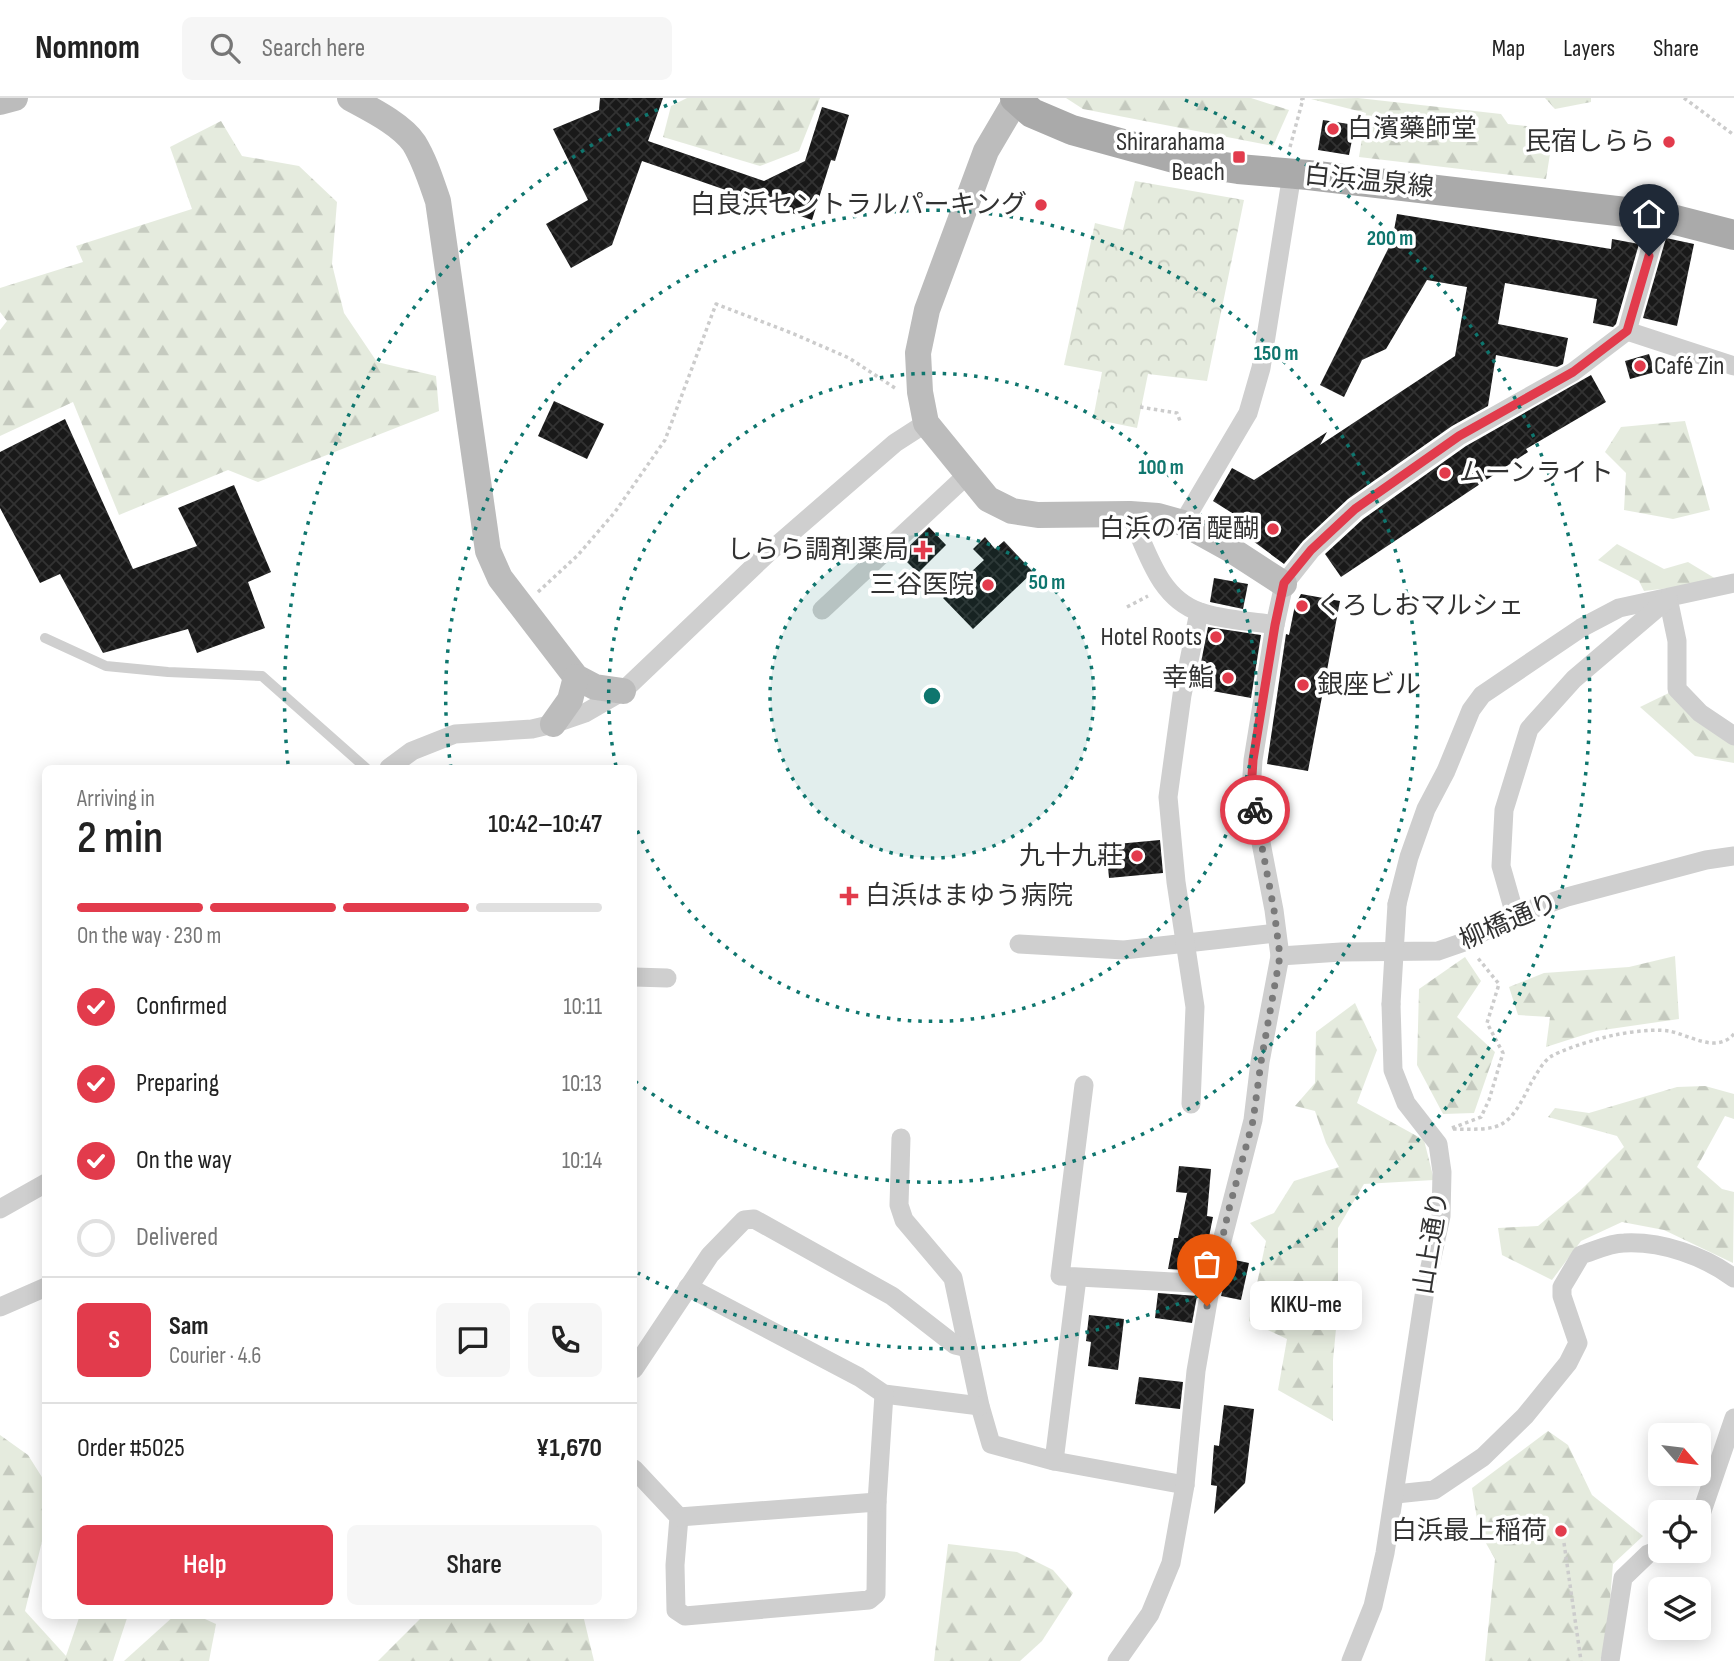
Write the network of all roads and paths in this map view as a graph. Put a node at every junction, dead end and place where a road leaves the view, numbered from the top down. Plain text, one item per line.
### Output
1 (15, 98) edge
2 (350, 98) edge
3 (1301, 98) edge
4 (1684, 98) edge
5 (1015, 99) edge
6 (0, 102) edge
7 (1734, 135) edge
8 (1290, 163) junction
9 (1660, 216) junction
10 (1734, 235) edge
11 (1627, 331) junction
12 (1734, 366) edge
13 (920, 392) junction
14 (1140, 407) dead end
15 (1181, 421) dead end
16 (926, 423) junction
17 (967, 475) junction
18 (1130, 514) junction
19 (1184, 523) junction
20 (1284, 583) junction
21 (1734, 583) edge
22 (1668, 598) junction
23 (522, 608) junction
24 (822, 610) dead end
25 (1199, 612) junction
26 (1275, 625) junction
27 (45, 638) dead end
28 (576, 677) junction
29 (623, 691) junction
30 (553, 724) junction
31 (1734, 736) edge
32 (363, 765) edge
33 (393, 765) edge
34 (1734, 856) edge
35 (1516, 915) junction
36 (1276, 933) junction
37 (1464, 942) junction
38 (1019, 944) dead end
39 (1185, 945) junction
40 (1280, 956) junction
41 (637, 977) edge
42 (667, 978) dead end
43 (1734, 1034) edge
44 (1084, 1085) dead end
45 (1191, 1104) dead end
46 (901, 1138) dead end
47 (42, 1185) edge
48 (0, 1209) edge
49 (1077, 1278) junction
50 (1734, 1278) edge
51 (1211, 1284) junction
52 (688, 1287) junction
53 (42, 1289) edge
54 (0, 1307) edge
55 (968, 1348) junction
56 (637, 1364) edge
57 (884, 1394) junction
58 (980, 1406) junction
59 (1734, 1418) edge
60 (1054, 1461) junction
61 (637, 1472) edge
62 (1185, 1485) junction
63 (1396, 1494) junction
64 (1706, 1500) edge
65 (877, 1502) junction
66 (679, 1517) junction
67 (1564, 1543) dead end
68 (1648, 1554) edge
69 (1117, 1661) edge
70 (1351, 1661) edge
71 (1581, 1661) edge
72 (1610, 1661) edge

1 - 6 street
2 - 23 street
3 - 8 path
4 - 7 path
5 - 8 main road, 白浜温泉線
5 - 13 street
8 - 9 main road, 白浜温泉線
8 - 19 street
9 - 10 main road, 白浜温泉線
9 - 11 street
11 - 12 street
11 - 20 street
13 - 16 street
13 - 23 path
14 - 15 path
16 - 17 street
16 - 29 street
17 - 18 street
17 - 24 street
18 - 19 street
18 - 25 street
19 - 20 street
20 - 26 street
21 - 22 street, 山上通り
22 - 31 street
22 - 35 street
22 - 63 street, 山上通り, bridge
23 - 28 street
25 - 26 street
25 - 39 street
26 - 36 street
27 - 32 lane
28 - 29 street
28 - 30 street
29 - 30 street
30 - 33 street
34 - 35 street, 柳橋通り
35 - 37 street, 柳橋通り
36 - 39 street
36 - 40 street
37 - 40 street, 柳橋通り
37 - 43 path
38 - 39 street
39 - 45 street
40 - 51 street
41 - 42 street
44 - 49 street
46 - 55 street
47 - 48 street
49 - 51 street
49 - 60 street
50 - 63 street
51 - 62 street
52 - 55 street
52 - 56 street
52 - 57 street
53 - 54 street
55 - 58 street
57 - 58 street
57 - 65 street
58 - 60 street
59 - 64 street
60 - 62 street
61 - 66 street
62 - 69 street
63 - 70 street, 山上通り
65 - 66 street
65 - 66 street
67 - 71 path
68 - 72 street

